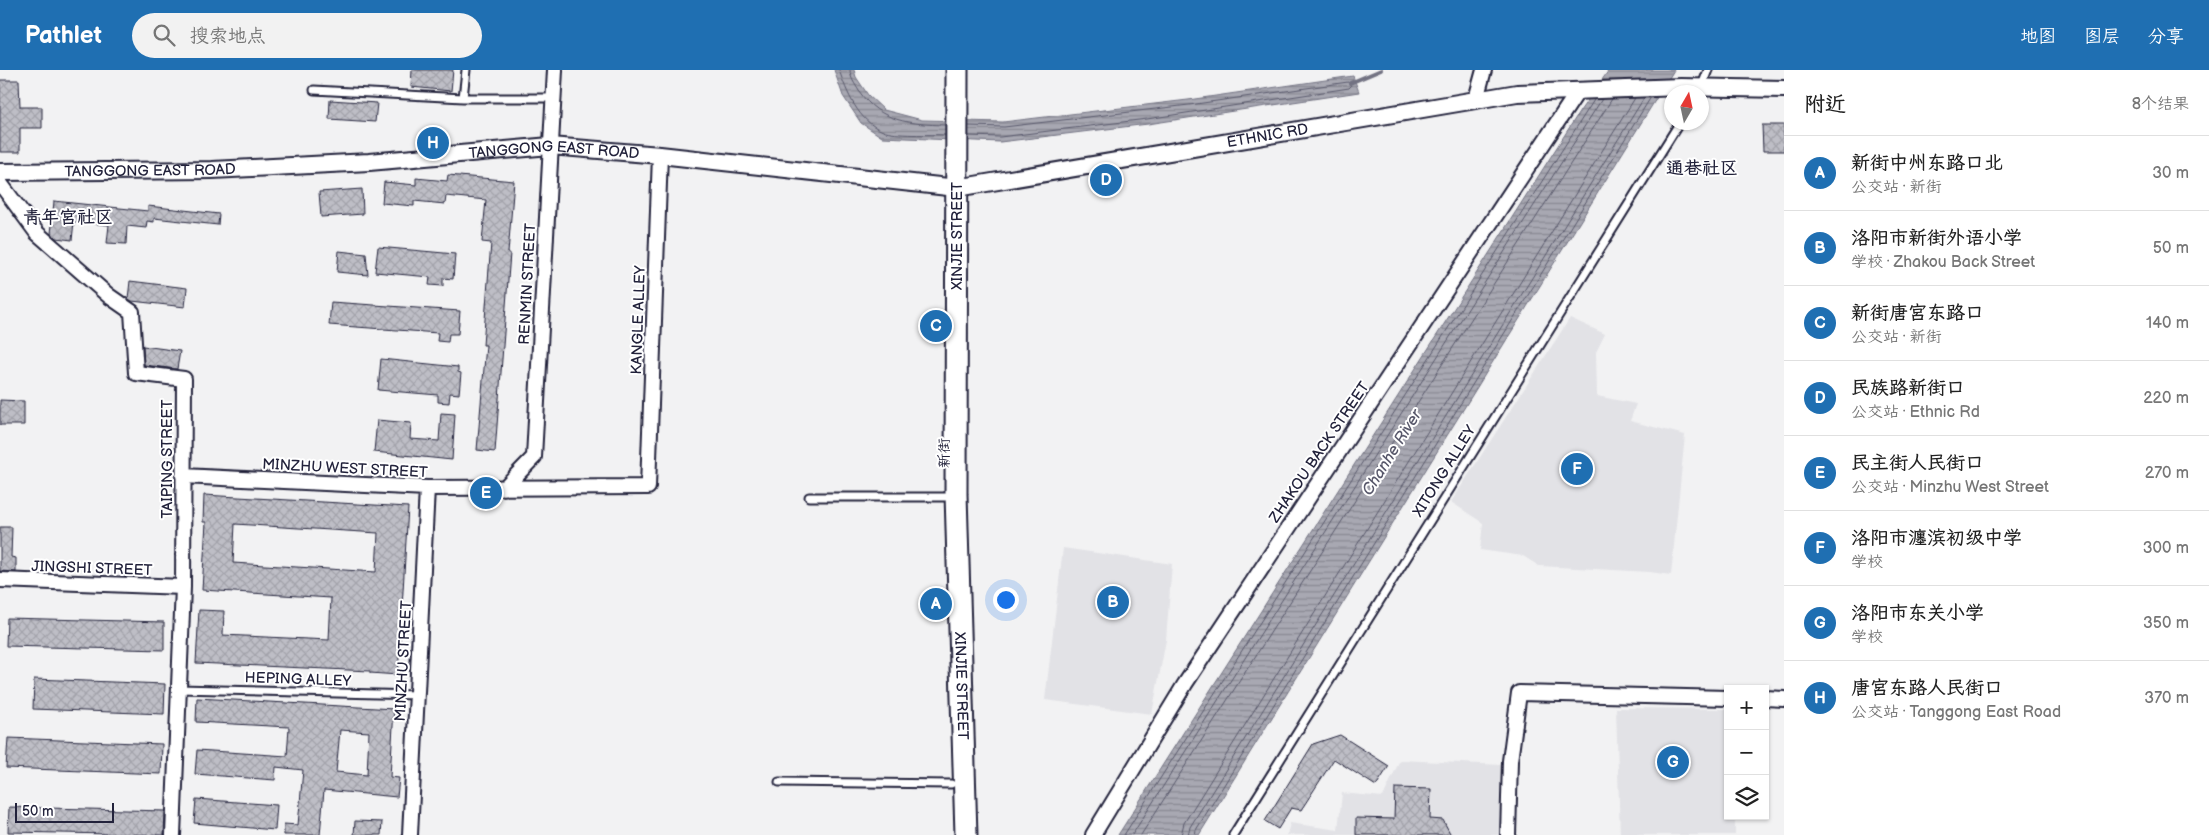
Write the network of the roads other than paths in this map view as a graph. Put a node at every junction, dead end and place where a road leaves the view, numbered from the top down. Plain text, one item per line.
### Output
1 (466, 70) edge
2 (555, 70) edge
3 (944, 70) edge
4 (957, 70) edge
5 (1484, 70) edge
6 (1708, 70) edge
7 (1702, 85) edge
8 (1664, 88) edge
9 (1784, 89) edge
10 (314, 90) dead end
11 (1709, 90) edge
12 (1578, 91) junction
13 (463, 98) junction
14 (554, 98) junction
15 (1476, 99) junction
16 (951, 103) junction
17 (1675, 130) edge
18 (550, 146) junction
19 (660, 155) junction
20 (0, 172) edge
21 (0, 182) edge
22 (951, 187) junction
23 (183, 476) junction
24 (648, 487) joint
25 (426, 488) junction
26 (504, 488) junction
27 (809, 497) dead end
28 (945, 497) junction
29 (0, 580) edge
30 (183, 587) junction
31 (179, 689) junction
32 (417, 696) junction
33 (1724, 698) edge
34 (1769, 698) edge
35 (1784, 699) edge
36 (779, 782) dead end
37 (951, 784) junction
38 (173, 835) edge
39 (410, 835) edge
40 (952, 835) edge
41 (966, 835) edge
42 (1093, 835) edge
43 (1233, 835) edge
44 (1508, 835) edge

1 - 13 lane
2 - 14 street, RENMIN STREET
3 - 16 main road
4 - 16 main road
5 - 15 street
6 - 7 lane
8 - 12 street, ETHNIC RD
9 - 11 street, ETHNIC RD
10 - 13 lane
12 - 15 street, ETHNIC RD
12 - 42 street, ZHAKOU BACK STREET
13 - 14 lane
14 - 18 street, RENMIN STREET
15 - 22 street, ETHNIC RD
16 - 22 main road, XINJIE STREET
17 - 43 lane, XITONG ALLEY
18 - 19 street, TANGGONG EAST ROAD
18 - 20 street, TANGGONG EAST ROAD
18 - 26 street, RENMIN STREET
19 - 22 street, TANGGONG EAST ROAD
19 - 24 street, KANGLE ALLEY
21 - 23 street, TAIPING STREET
22 - 28 main road, 新街
22 - 41 main road, XINJIE STREET
23 - 25 street, MINZHU WEST STREET
23 - 30 street, TAIPING STREET
24 - 26 street, MINZHU WEST STREET
25 - 26 street, MINZHU WEST STREET
25 - 32 street, MINZHU STREET
27 - 28 lane
28 - 37 main road, 新街
29 - 30 street, JINGSHI STREET
30 - 31 street, TAIPING STREET
31 - 32 lane, HEPING ALLEY
31 - 38 street, TAIPING STREET
32 - 39 street, MINZHU STREET
33 - 44 street
34 - 35 street
36 - 37 lane
37 - 40 main road, 新街

